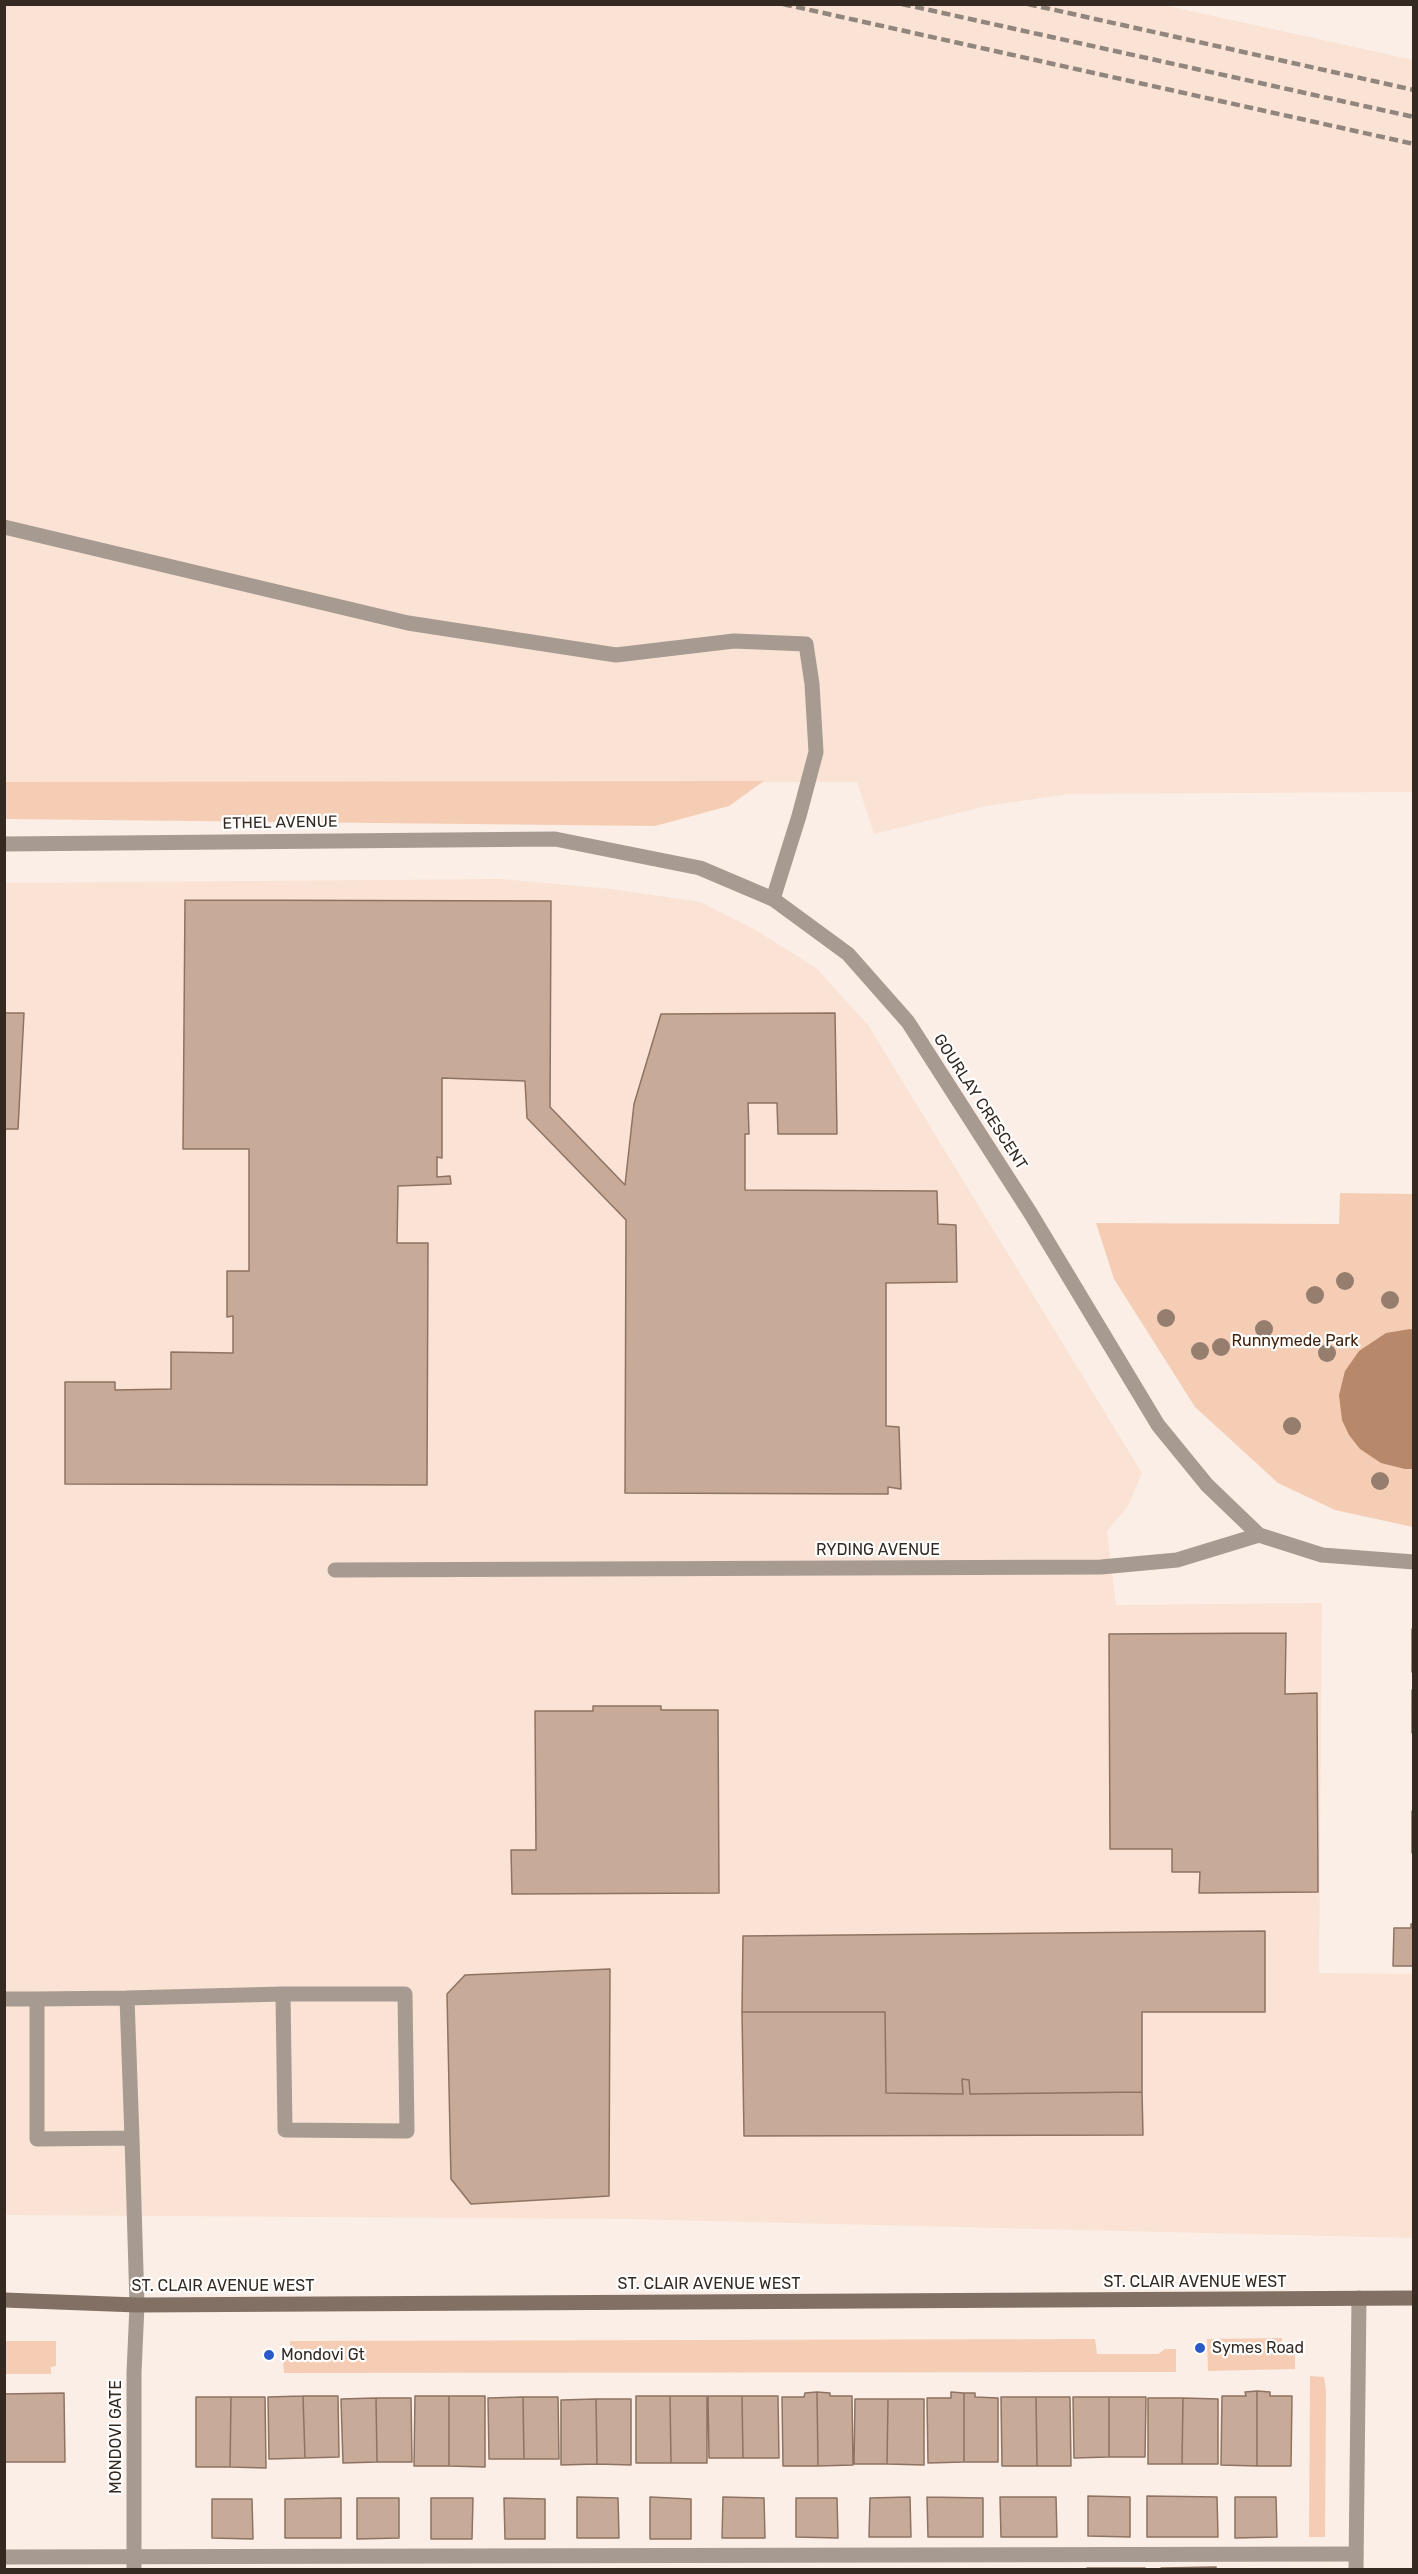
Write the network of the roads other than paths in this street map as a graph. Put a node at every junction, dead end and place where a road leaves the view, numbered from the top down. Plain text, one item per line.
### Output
1 (4, 527) edge
2 (555, 838) joint
3 (4, 844) edge
4 (773, 899) junction
5 (1259, 1535) junction
6 (1413, 1562) edge
7 (335, 1570) dead end
8 (284, 1994) junction
9 (127, 1998) junction
10 (4, 1999) edge
11 (37, 1999) junction
12 (132, 2138) junction
13 (1359, 2298) junction
14 (1413, 2298) edge
15 (4, 2300) edge
16 (137, 2305) junction
17 (4, 2556) edge
18 (1356, 2562) edge
19 (134, 2563) edge

1 - 4 street
2 - 3 street, ETHEL AVENUE
2 - 4 street, GOURLAY CRESCENT
4 - 5 street, GOURLAY CRESCENT
5 - 6 street
5 - 7 street, RYDING AVENUE
8 - 8 street
8 - 9 street
9 - 11 street
9 - 12 street, MONDOVI GATE
10 - 11 street
11 - 12 street
12 - 16 street, MONDOVI GATE
13 - 14 main road, ST. CLAIR AVENUE WEST
13 - 16 main road, ST. CLAIR AVENUE WEST
13 - 18 street
15 - 16 main road, ST. CLAIR AVENUE WEST
16 - 19 street, MONDOVI GATE
17 - 19 street
18 - 19 street

